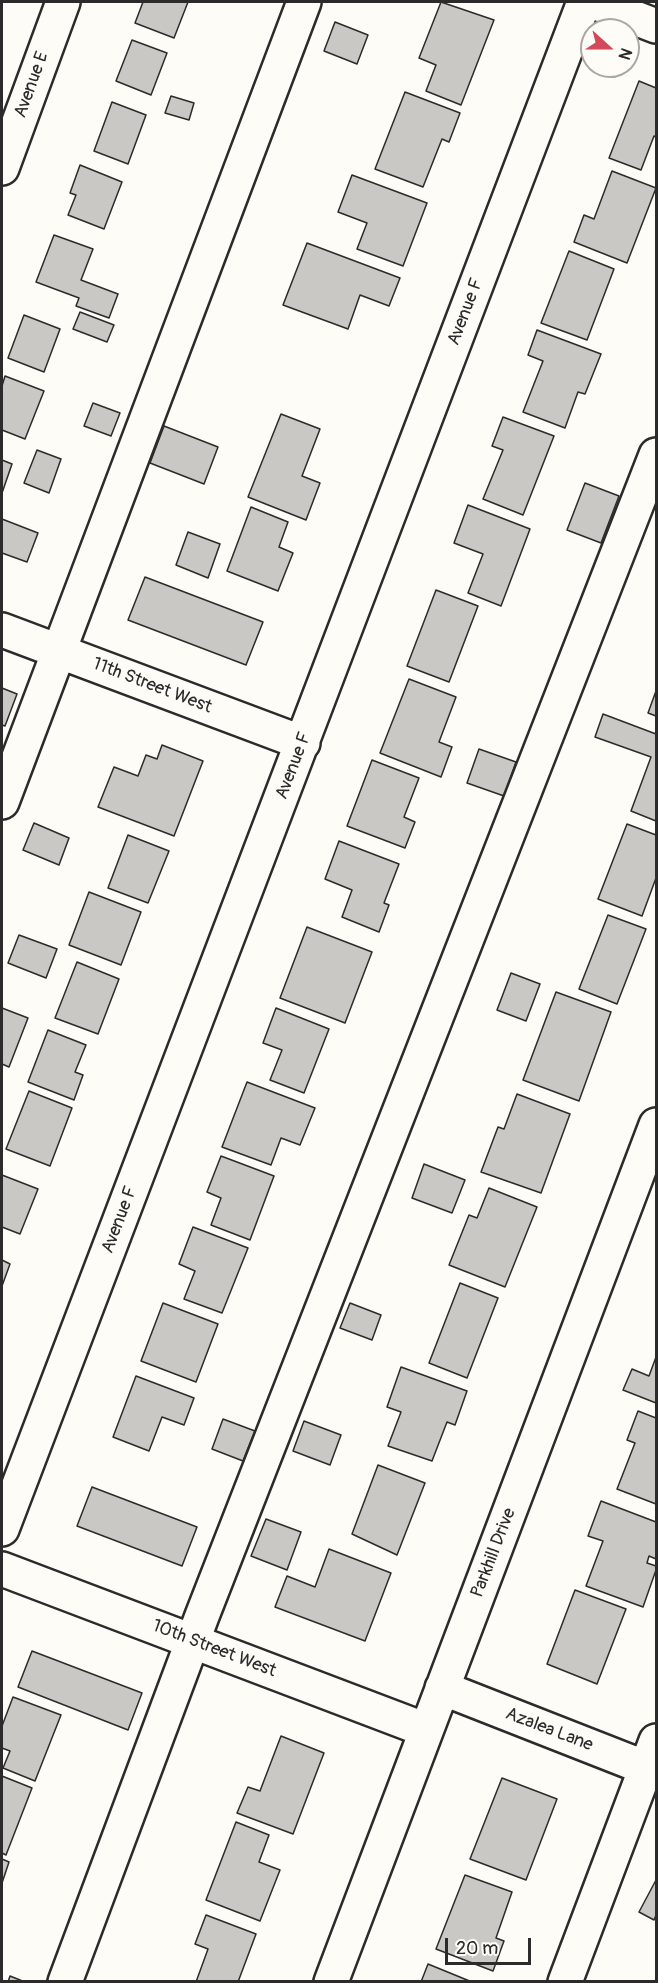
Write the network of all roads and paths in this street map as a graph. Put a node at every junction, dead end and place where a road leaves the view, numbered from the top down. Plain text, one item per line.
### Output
1 (63, 2) edge
2 (304, 2) edge
3 (584, 2) edge
4 (594, 2) edge
5 (657, 26) edge
6 (2, 168) edge
7 (657, 455) edge
8 (2, 630) edge
9 (58, 651) junction
10 (303, 743) junction
11 (2, 802) edge
12 (657, 1125) edge
13 (2, 1529) edge
14 (2, 1569) edge
15 (192, 1640) junction
16 (442, 1688) junction
17 (426, 1730) junction
18 (653, 1760) edge
19 (65, 1982) edge
20 (332, 1982) edge
21 (564, 1982) edge

1 - 6 street, Avenue E
2 - 9 street
3 - 10 street, Avenue F
4 - 5 street
7 - 15 street
8 - 9 street, 11th Street West
9 - 10 street, 11th Street West
9 - 11 street
10 - 13 street, Avenue F
12 - 16 street, Parkhill Drive
14 - 15 street, 10th Street West
15 - 17 street, 10th Street West
15 - 19 street
16 - 17 street, Parkhill Drive
16 - 18 street, Azalea Lane
17 - 20 street, Parkhill Drive
18 - 21 street

